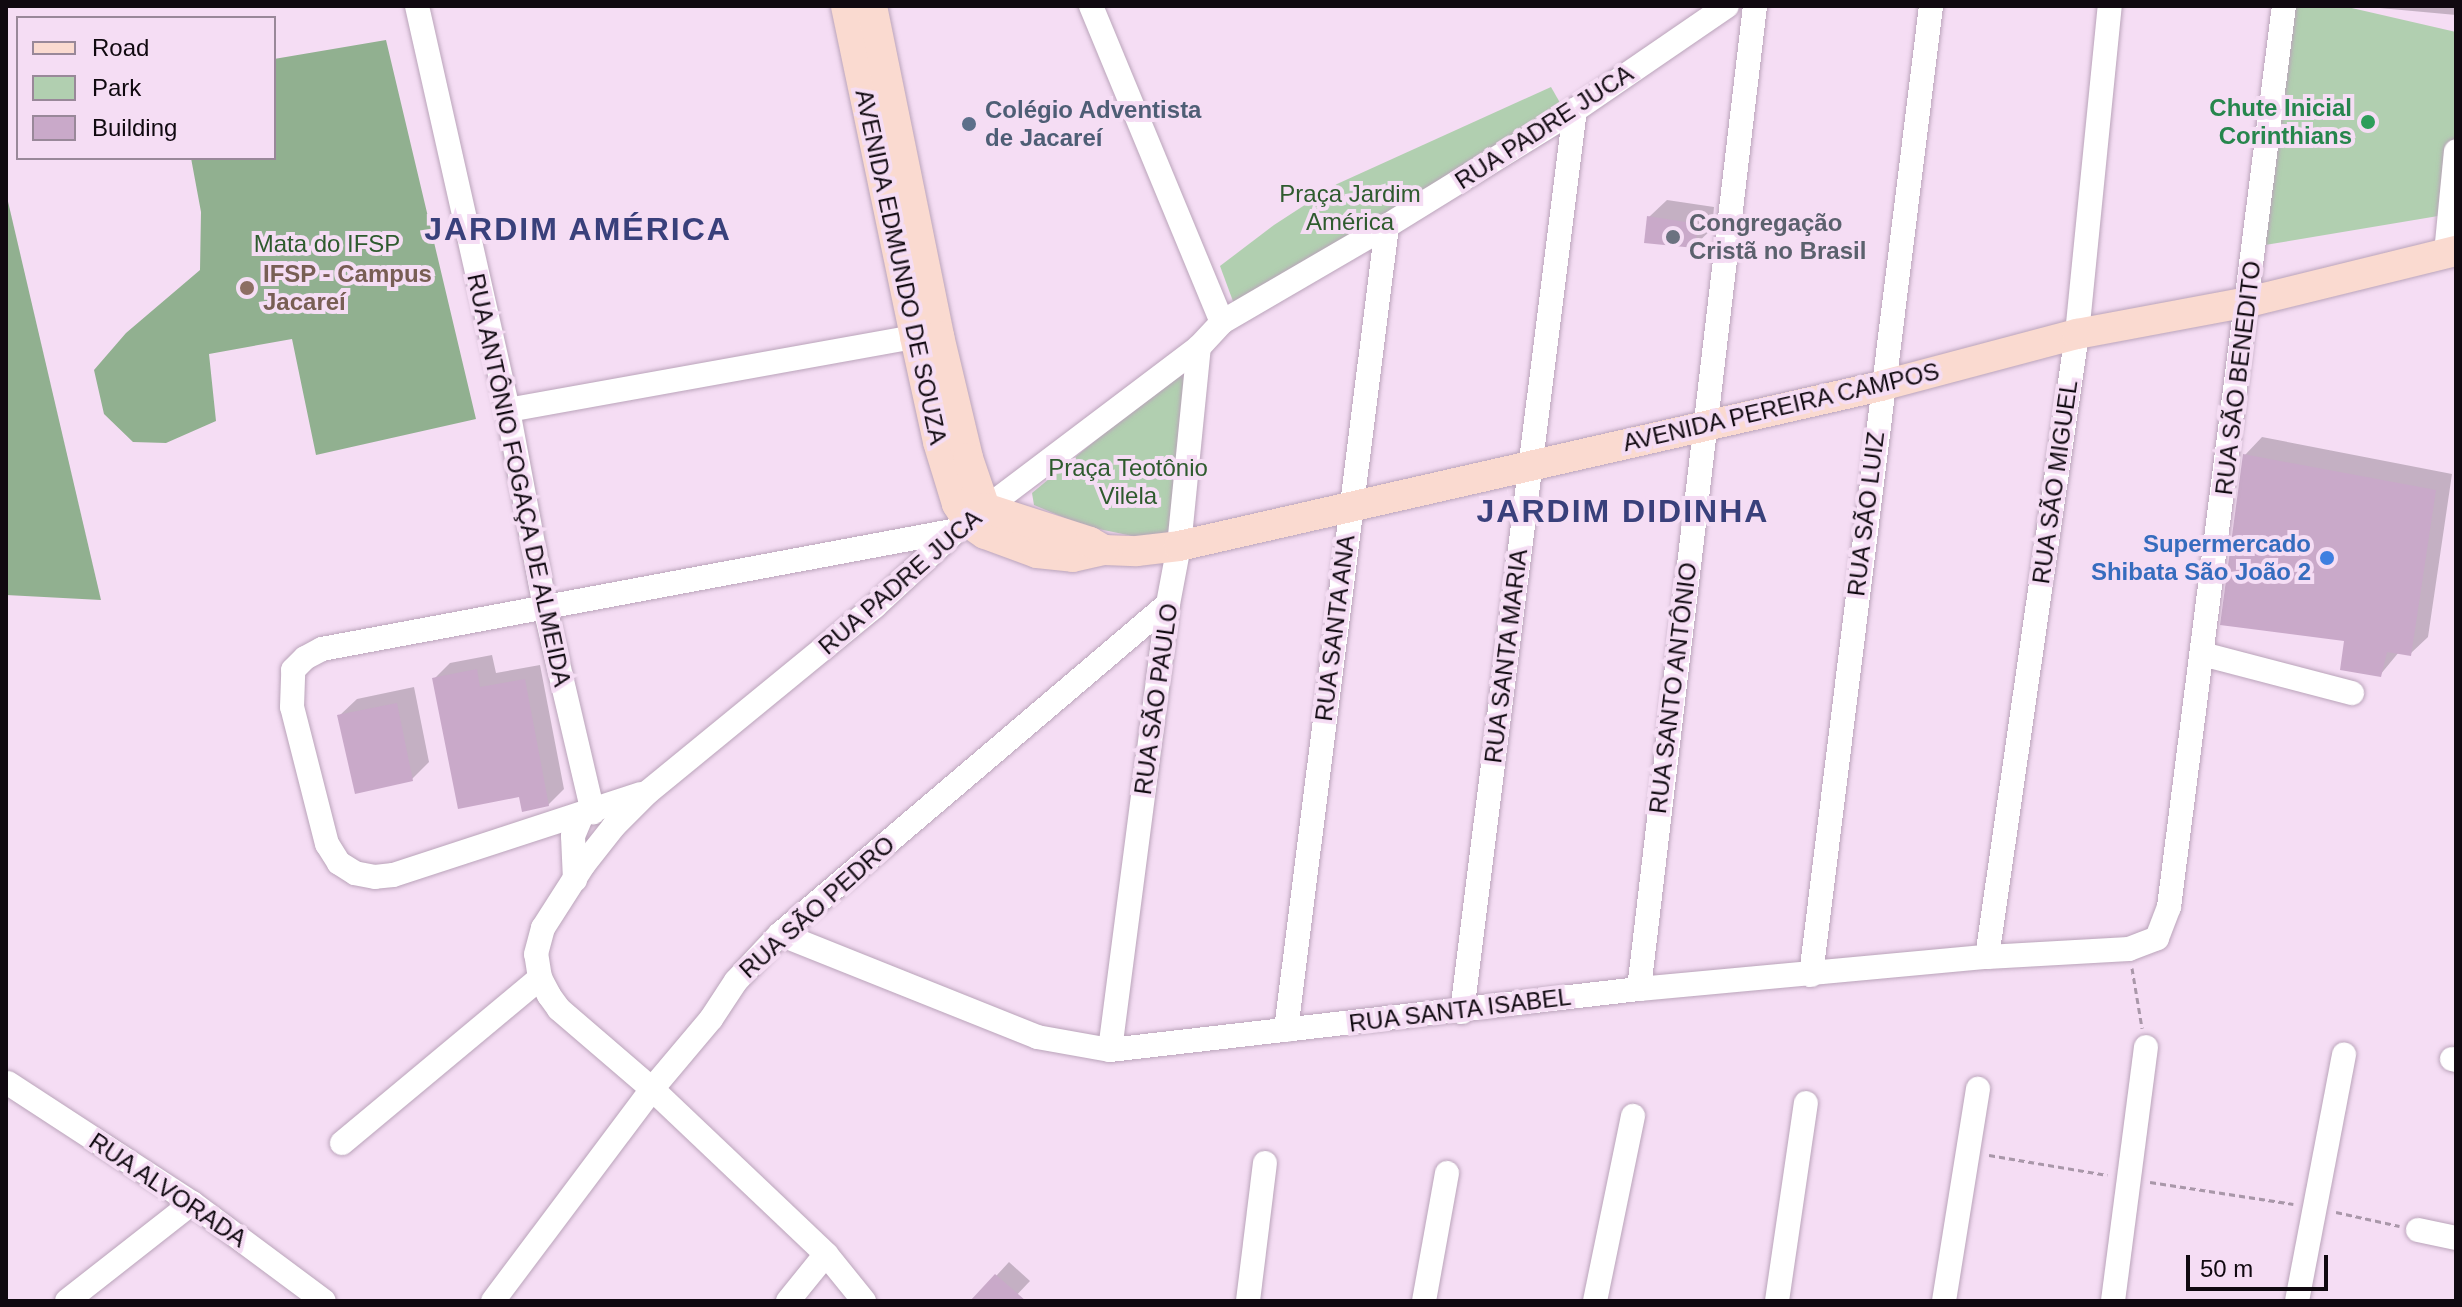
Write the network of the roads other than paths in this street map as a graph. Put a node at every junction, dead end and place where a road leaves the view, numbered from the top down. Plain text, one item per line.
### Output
1 (417, 6) edge
2 (846, 6) edge
3 (872, 6) edge
4 (1091, 6) edge
5 (1727, 6) edge
6 (1755, 6) edge
7 (1931, 6) edge
8 (2110, 6) edge
9 (2284, 6) edge
10 (1575, 110) junction
11 (2456, 152) edge
12 (1387, 226) junction
13 (2451, 252) edge
14 (2248, 302) junction
15 (1222, 322) junction
16 (2077, 334) junction
17 (915, 337) junction
18 (1199, 347) junction
19 (1881, 386) junction
20 (508, 410) junction
21 (1703, 426) junction
22 (1530, 463) junction
23 (1349, 509) junction
24 (970, 520) junction
25 (1179, 546) junction
26 (1168, 604) junction
27 (545, 608) junction
28 (2202, 654) junction
29 (2352, 693) dead end
30 (648, 792) junction
31 (588, 814) junction
32 (575, 880) junction
33 (780, 934) junction
34 (2157, 938) joint
35 (1987, 957) junction
36 (1811, 975) junction
37 (540, 978) junction
38 (1639, 989) junction
39 (1462, 1012) junction
40 (1286, 1030) junction
41 (2146, 1047) road end
42 (1110, 1050) junction
43 (2344, 1054) dead end
44 (8, 1083) dead end
45 (652, 1089) junction
46 (1978, 1089) dead end
47 (1806, 1103) dead end
48 (1633, 1116) dead end
49 (342, 1143) dead end
50 (1265, 1163) dead end
51 (1447, 1173) dead end
52 (192, 1203) junction
53 (2418, 1230) road end
54 (2456, 1238) edge
55 (826, 1254) junction
56 (67, 1301) edge
57 (324, 1301) edge
58 (493, 1301) edge
59 (788, 1301) edge
60 (864, 1301) edge
61 (1248, 1301) edge
62 (1424, 1301) edge
63 (1595, 1301) edge
64 (1777, 1301) edge
65 (1944, 1301) edge
66 (2113, 1301) edge
67 (2297, 1301) edge

1 - 20 street, RUA ANTÔNIO FOGAÇA DE ALMEIDA
2 - 17 main road, AVENIDA EDMUNDO DE SOUZA
3 - 24 main road, AVENIDA EDMUNDO DE SOUZA
4 - 15 street
5 - 10 street, RUA PADRE JUCA
6 - 21 street, RUA SANTO ANTÔNIO
7 - 19 street, RUA SÃO LUIZ
8 - 16 street, RUA SÃO MIGUEL
9 - 14 street, RUA SÃO BENEDITO
10 - 12 street, RUA PADRE JUCA
10 - 22 street, RUA SANTA MARIA
11 - 13 street
12 - 15 street, RUA PADRE JUCA
12 - 23 street, RUA SANTA ANA
13 - 14 main road, AVENIDA PEREIRA CAMPOS
14 - 16 main road, AVENIDA PEREIRA CAMPOS
14 - 28 street, RUA SÃO BENEDITO
15 - 18 street, RUA PADRE JUCA
16 - 19 main road, AVENIDA PEREIRA CAMPOS
16 - 35 street, RUA SÃO MIGUEL
17 - 20 street
17 - 24 main road, AVENIDA EDMUNDO DE SOUZA
18 - 24 street, RUA PADRE JUCA
18 - 25 street, RUA SÃO PAULO
19 - 21 main road, AVENIDA PEREIRA CAMPOS
19 - 36 street, RUA SÃO LUIZ
20 - 27 street, RUA ANTÔNIO FOGAÇA DE ALMEIDA
21 - 22 main road, AVENIDA PEREIRA CAMPOS
21 - 38 street, RUA SANTO ANTÔNIO
22 - 23 main road, AVENIDA PEREIRA CAMPOS
22 - 39 street, RUA SANTA MARIA
23 - 25 main road, AVENIDA PEREIRA CAMPOS
23 - 40 street, RUA SANTA ANA
24 - 25 main road, AVENIDA PEREIRA CAMPOS
24 - 27 street
24 - 30 street, RUA PADRE JUCA
25 - 26 street, RUA SÃO PAULO
26 - 33 street, RUA SÃO PEDRO
26 - 42 street, RUA SÃO PAULO
27 - 31 street, RUA ANTÔNIO FOGAÇA DE ALMEIDA
27 - 31 street
28 - 29 street
28 - 34 street, RUA SÃO BENEDITO
30 - 31 street
30 - 32 street, RUA PADRE JUCA
31 - 32 street
32 - 37 street, RUA PADRE JUCA
33 - 42 street, RUA SANTA ISABEL
33 - 45 street, RUA SÃO PEDRO
34 - 35 street, RUA SANTA ISABEL
35 - 36 street, RUA SANTA ISABEL
36 - 38 street, RUA SANTA ISABEL
37 - 45 street
37 - 49 street
38 - 39 street, RUA SANTA ISABEL
39 - 40 street, RUA SANTA ISABEL
40 - 42 street, RUA SANTA ISABEL
41 - 66 street
43 - 67 street
44 - 52 street, RUA ALVORADA
45 - 55 street
45 - 58 street, RUA SÃO PEDRO
46 - 65 street
47 - 64 street
48 - 63 street
50 - 61 street
51 - 62 street
52 - 56 street
52 - 57 street, RUA ALVORADA
53 - 54 street
55 - 59 street
55 - 60 street

